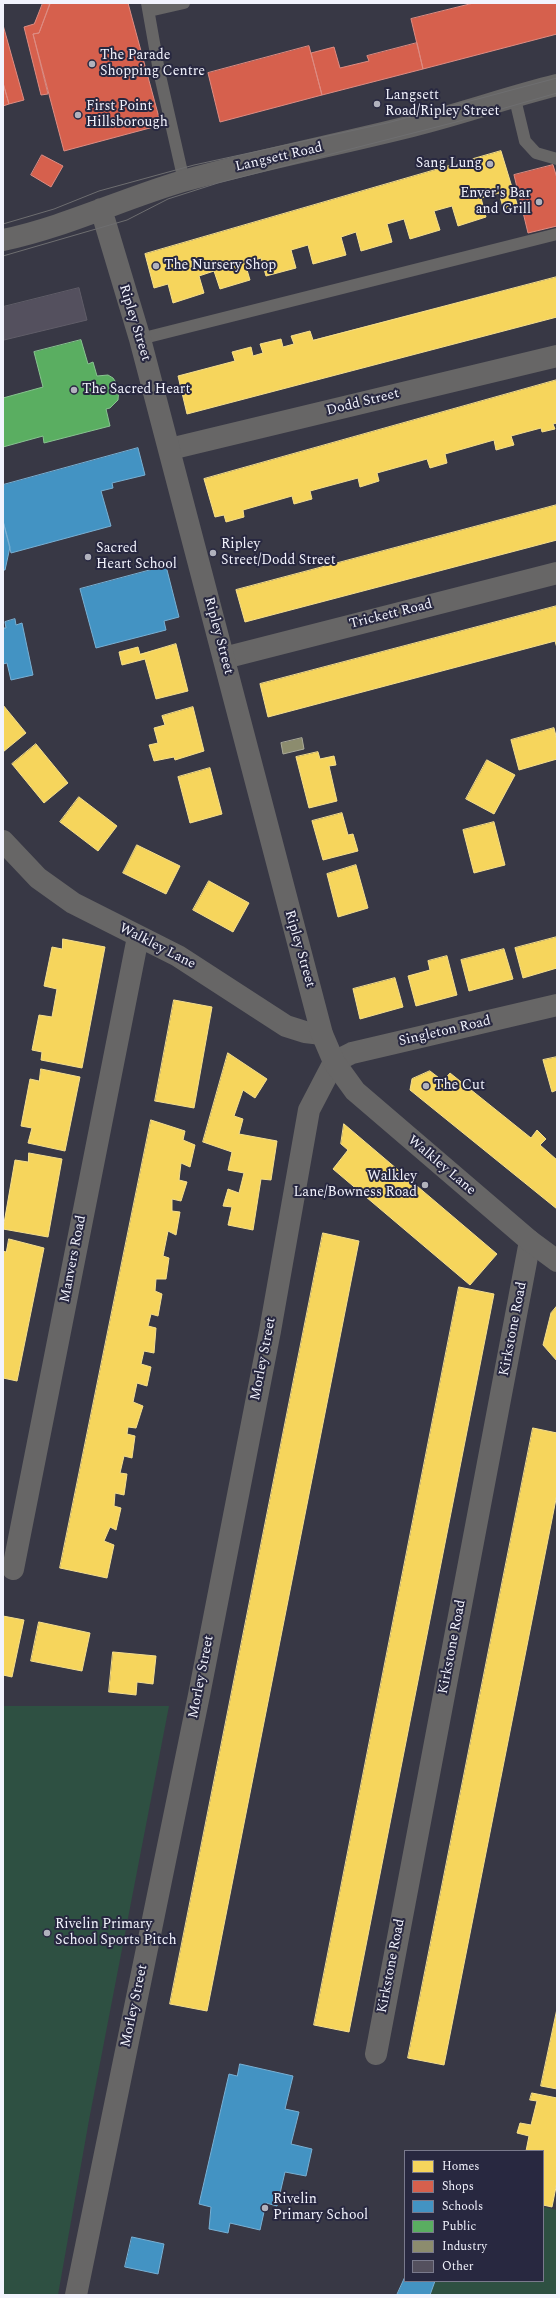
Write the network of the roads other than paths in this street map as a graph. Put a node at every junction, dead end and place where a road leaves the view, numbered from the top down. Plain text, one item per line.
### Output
1 (184, 3) edge
2 (148, 7) edge
3 (557, 85) edge
4 (514, 95) junction
5 (557, 159) edge
6 (184, 181) junction
7 (101, 209) junction
8 (557, 234) edge
9 (3, 240) edge
10 (140, 339) junction
11 (557, 356) edge
12 (170, 449) junction
13 (557, 573) edge
14 (224, 658) junction
15 (3, 841) edge
16 (138, 937) junction
17 (557, 1005) edge
18 (322, 1034) junction
19 (334, 1062) junction
20 (530, 1241) junction
21 (557, 1261) edge
22 (8, 1572) edge
23 (376, 2054) dead end
24 (76, 2295) edge

1 - 2 lane
2 - 6 lane
3 - 4 street, Langsett Road
4 - 5 lane
4 - 6 street, Langsett Road
6 - 7 street, Langsett Road
7 - 9 street, Langsett Road
7 - 10 street, Ripley Street
8 - 10 lane
10 - 12 street, Ripley Street
11 - 12 street, Dodd Street
12 - 14 street, Ripley Street
13 - 14 street, Trickett Road
14 - 18 street, Ripley Street
15 - 16 street, Walkley Lane
16 - 18 street, Walkley Lane
16 - 22 street, Manvers Road
17 - 19 street, Singleton Road
18 - 19 street, Ripley Street
19 - 20 street, Walkley Lane
19 - 24 street, Morley Street
20 - 21 street, Walkley Lane
20 - 23 street, Kirkstone Road

